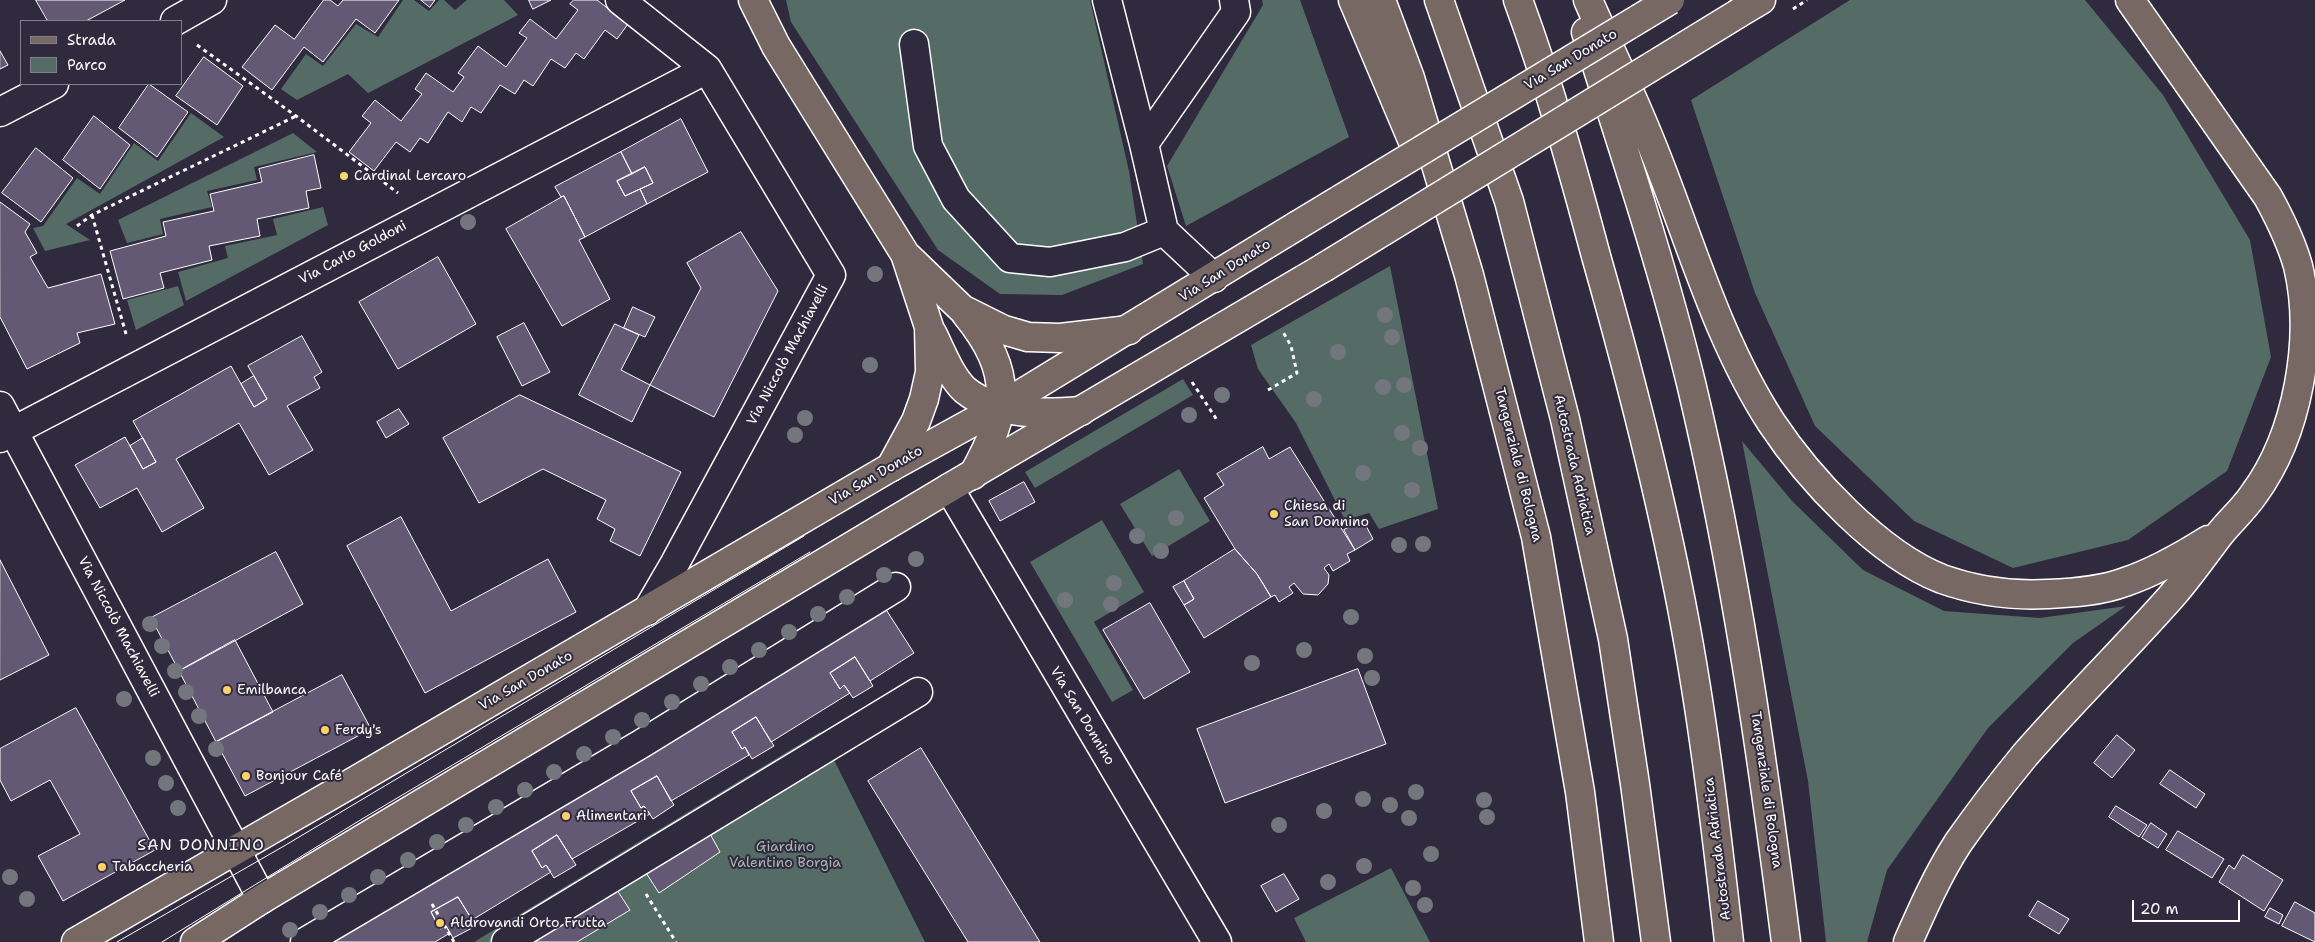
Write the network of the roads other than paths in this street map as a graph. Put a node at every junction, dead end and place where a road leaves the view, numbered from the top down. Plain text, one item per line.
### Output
1 (212, 0) edge
2 (620, 0) edge
3 (753, 0) edge
4 (1107, 0) edge
5 (1234, 0) edge
6 (1353, 0) edge
7 (1381, 0) edge
8 (1439, 0) edge
9 (1518, 0) edge
10 (1575, 0) edge
11 (1588, 0) edge
12 (1670, 0) edge
13 (2130, 0) edge
14 (1750, 6) edge
15 (182, 30) edge
16 (914, 44) dead end
17 (707, 69) junction
18 (52, 85) edge
19 (0, 112) edge
20 (1144, 144) junction
21 (1164, 231) junction
22 (905, 254) junction
23 (1469, 275) junction
24 (1214, 278) junction
25 (962, 309) junction
26 (929, 327) junction
27 (1128, 330) junction
28 (0, 406) edge
29 (1000, 407) junction
30 (1081, 411) junction
31 (6, 435) edge
32 (891, 467) junction
33 (973, 475) junction
34 (949, 488) junction
35 (2222, 532) junction
36 (896, 587) dead end
37 (647, 611) junction
38 (918, 692) dead end
39 (235, 849) junction
40 (262, 900) junction
41 (76, 942) edge
42 (195, 942) edge
43 (305, 942) edge
44 (506, 942) edge
45 (1217, 942) edge
46 (1598, 942) edge
47 (1656, 942) edge
48 (1729, 942) edge
49 (1786, 942) edge
50 (1908, 942) edge

1 - 15 street
2 - 17 street, Via Niccolò Machiavelli
3 - 22 main road
4 - 20 street
5 - 20 street
6 - 23 main road
7 - 23 main road, Tangenziale di Bologna
8 - 47 main road, Autostrada Adriatica
9 - 48 main road, Autostrada Adriatica
10 - 49 main road, Tangenziale di Bologna
11 - 35 main road
12 - 24 main road, Via San Donato, bridge
13 - 35 main road
14 - 30 main road, bridge
16 - 21 street
17 - 31 street, Via Carlo Goldoni
17 - 37 street, Via Niccolò Machiavelli
18 - 19 street
20 - 21 street
21 - 24 street
22 - 25 main road
22 - 26 main road
23 - 46 main road, Tangenziale di Bologna
24 - 27 main road, Via San Donato
25 - 27 main road
25 - 29 main road
26 - 29 main road
26 - 32 main road
27 - 29 main road, Via San Donato
28 - 31 street, Via Niccolò Machiavelli
29 - 30 main road
29 - 32 main road, Via San Donato
29 - 33 main road
30 - 33 main road
31 - 39 street, Via Niccolò Machiavelli
32 - 37 main road, Via San Donato
33 - 34 main road
34 - 40 main road
34 - 45 street, Via San Donnino
35 - 50 main road
36 - 43 street
37 - 39 main road, Via San Donato
38 - 44 street
39 - 40 street, Via Niccolò Machiavelli
39 - 41 main road, Via San Donato
40 - 42 main road

